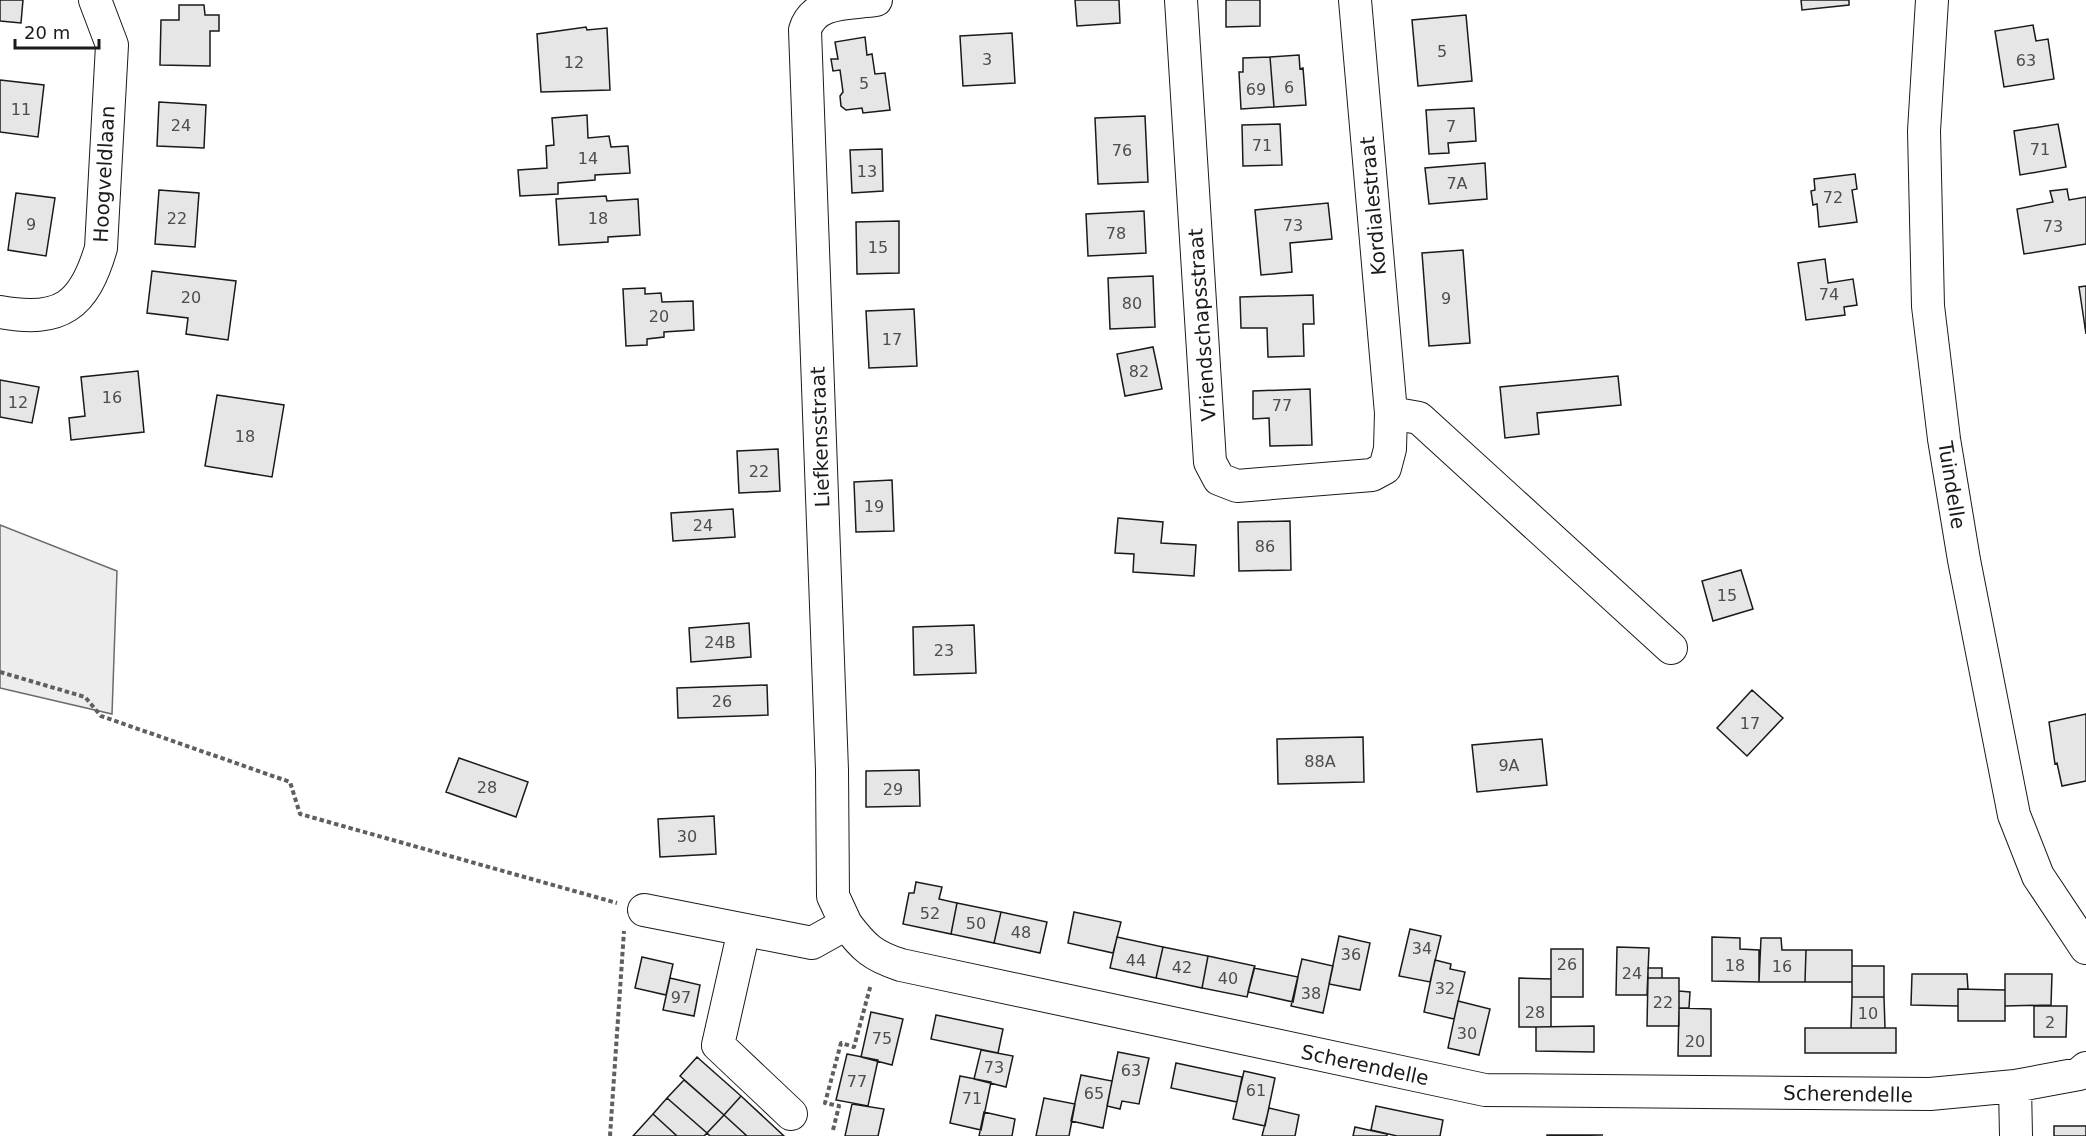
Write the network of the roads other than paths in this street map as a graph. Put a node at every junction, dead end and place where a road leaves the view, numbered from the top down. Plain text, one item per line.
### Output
1 (95, 0) edge
2 (876, 0) edge
3 (1182, 0) edge
4 (1355, 0) edge
5 (1932, 0) edge
6 (0, 312) edge
7 (1390, 412) junction
8 (1385, 468) joint
9 (1671, 648) dead end
10 (644, 910) road end
11 (846, 924) junction
12 (744, 930) junction
13 (2086, 948) edge
14 (2086, 1068) edge
15 (2015, 1086) junction
16 (791, 1114) dead end
17 (2016, 1136) edge

1 - 6 street, Hoogveldlaan
2 - 11 street, Liefkensstraat
3 - 8 street, Vriendschapsstraat
4 - 7 street, Kordialestraat
5 - 13 street, Tuindelle
7 - 8 street, Kordialestraat
7 - 9 street
10 - 12 street
11 - 12 street
11 - 15 street, Scherendelle
12 - 16 street
14 - 15 street, Scherendelle
15 - 17 street

